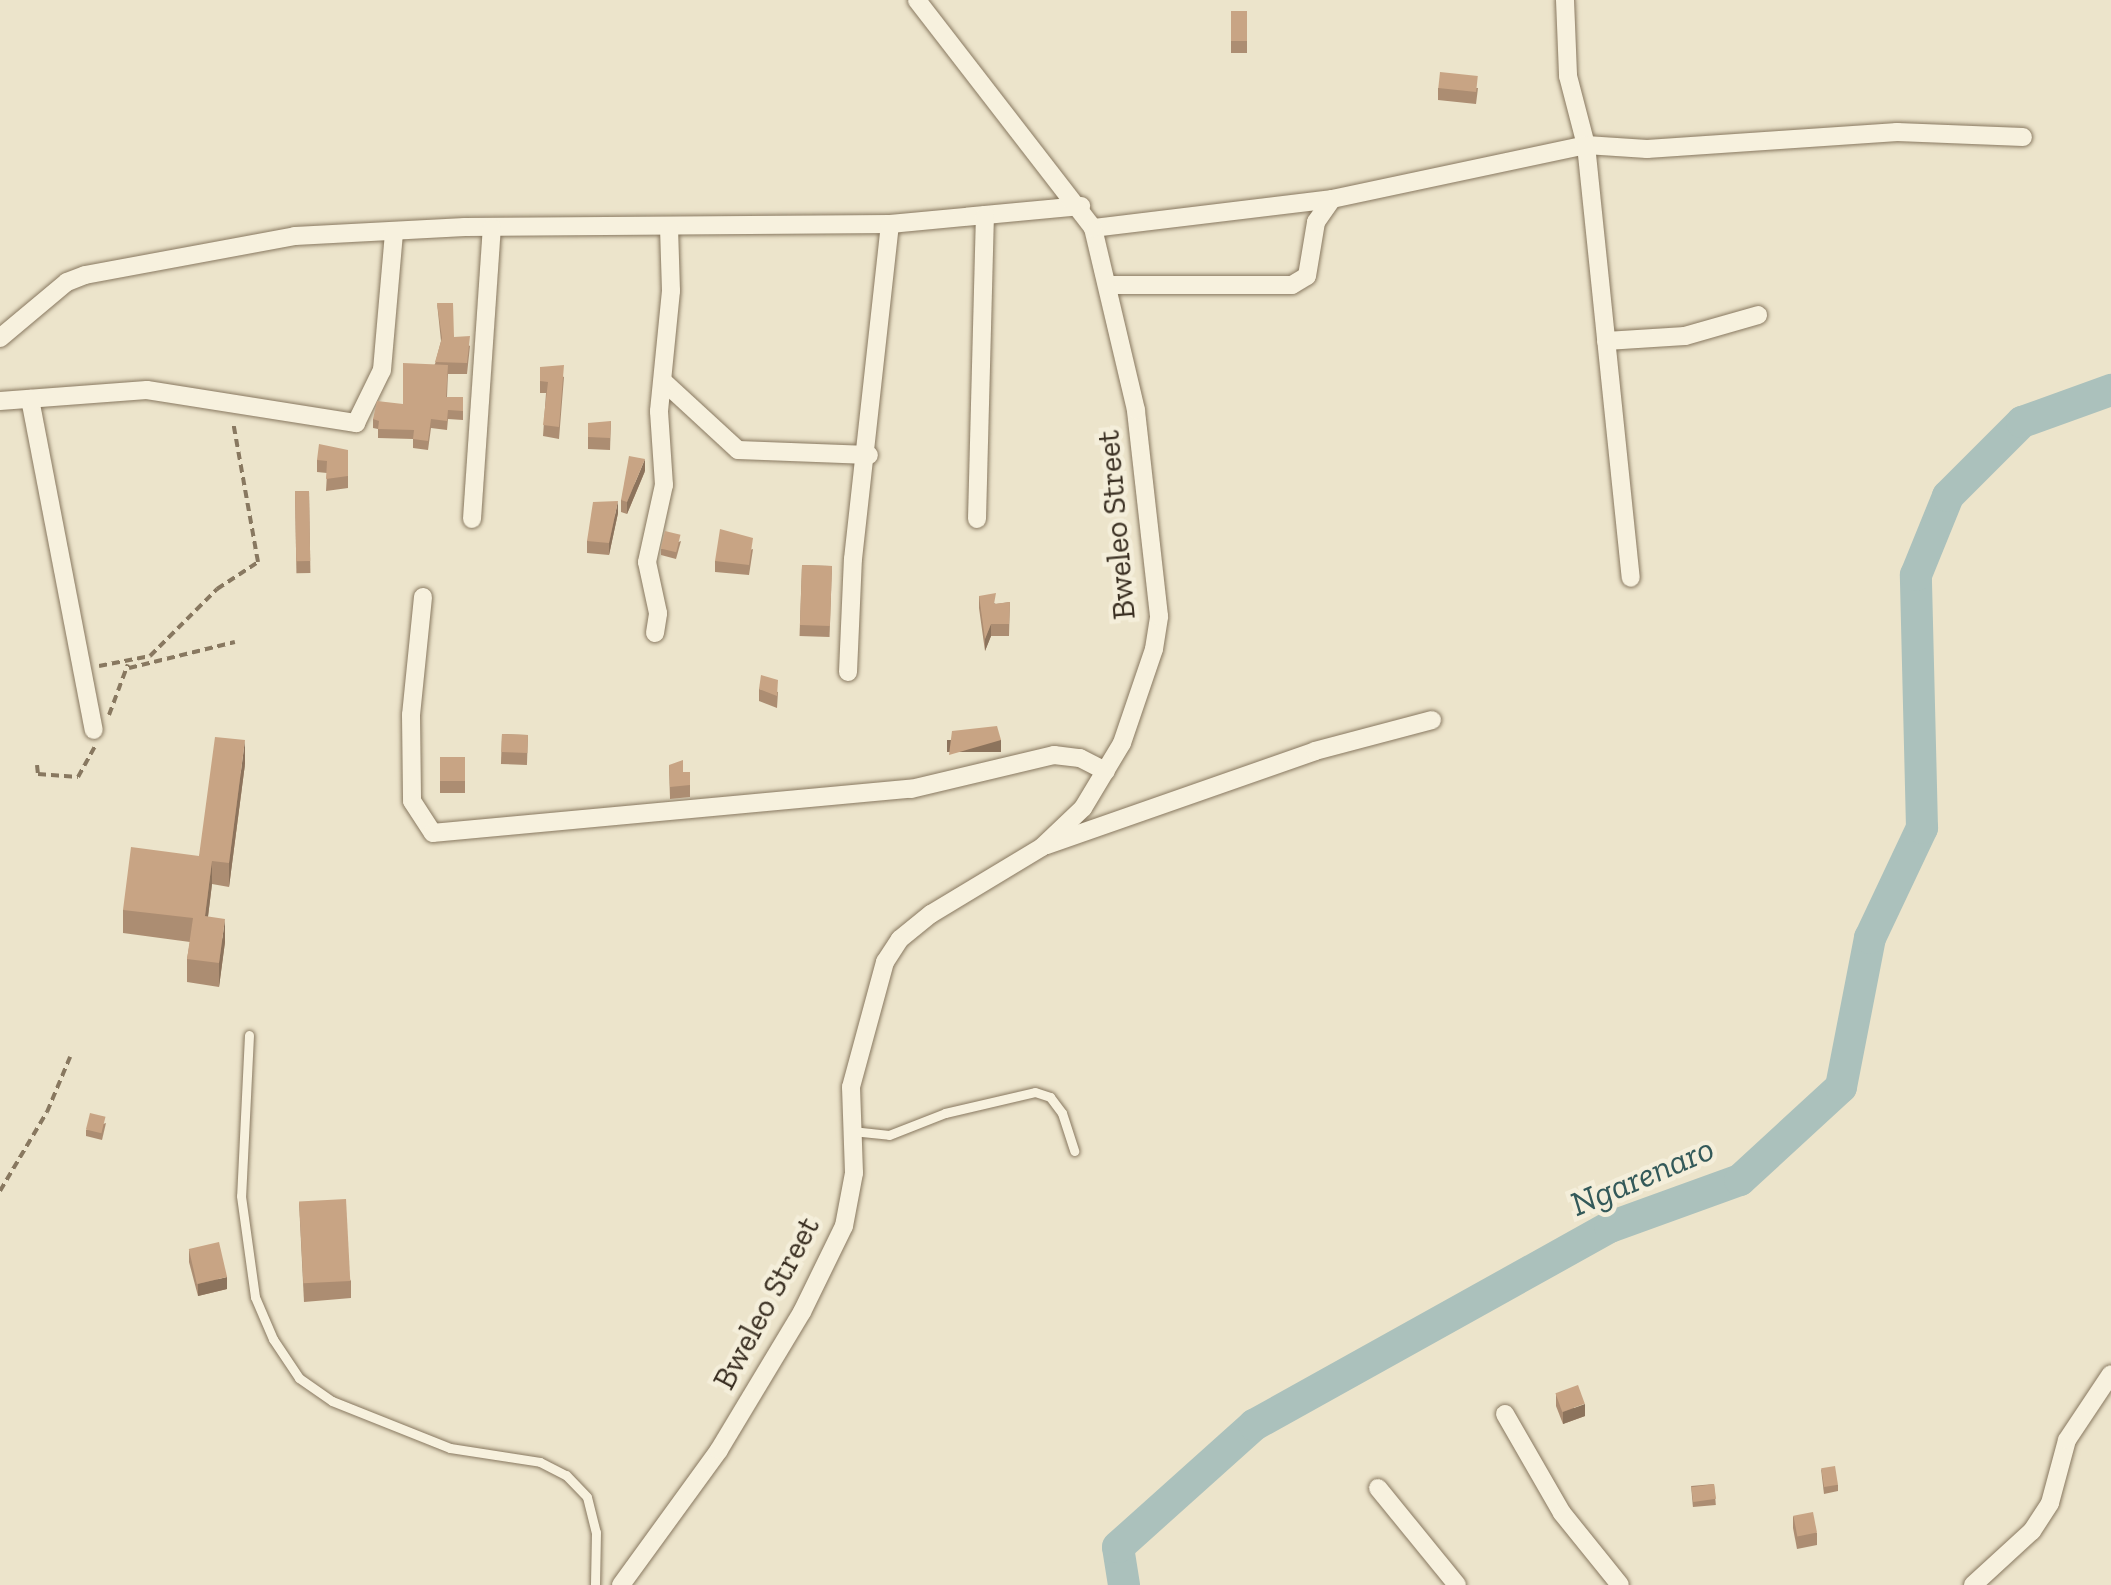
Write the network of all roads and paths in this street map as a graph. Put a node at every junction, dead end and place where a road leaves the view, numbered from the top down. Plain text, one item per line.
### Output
1 (917, 0) edge
2 (1565, 0) edge
3 (2023, 136) dead end
4 (1586, 145) junction
5 (1332, 199) junction
6 (1081, 206) junction
7 (985, 216) junction
8 (890, 224) junction
9 (492, 228) junction
10 (669, 228) junction
11 (1092, 228) junction
12 (394, 232) junction
13 (1108, 285) junction
14 (1758, 315) dead end
15 (0, 338) edge
16 (1606, 341) junction
17 (663, 381) junction
18 (30, 399) junction
19 (0, 401) edge
20 (230, 402) junction
21 (868, 455) junction
22 (472, 518) dead end
23 (977, 520) dead end
24 (1632, 578) dead end
25 (423, 598) dead end
26 (655, 634) dead end
27 (235, 642) dead end
28 (78, 664) junction
29 (129, 668) dead end
30 (848, 672) dead end
31 (1432, 720) dead end
32 (94, 730) dead end
33 (1106, 771) junction
34 (1042, 847) junction
35 (249, 1035) dead end
36 (70, 1056) dead end
37 (852, 1132) junction
38 (1074, 1151) dead end
39 (0, 1191) edge
40 (2111, 1374) edge
41 (1504, 1414) dead end
42 (1378, 1488) dead end
43 (594, 1585) edge
44 (622, 1585) edge
45 (1457, 1585) edge
46 (1620, 1585) edge
47 (1973, 1585) edge

1 - 6 street, Bweleo Street
2 - 4 street
3 - 4 street
4 - 5 street
4 - 16 street
5 - 11 street
5 - 13 street
6 - 7 street
6 - 11 street, Bweleo Street
7 - 8 street
7 - 23 street
8 - 10 street
8 - 21 street
9 - 10 street
9 - 12 street
9 - 22 street
10 - 17 street
11 - 13 street, Bweleo Street
12 - 15 street
12 - 20 street
13 - 33 street, Bweleo Street
14 - 16 street
16 - 24 street
17 - 21 street
17 - 26 street
18 - 19 street
18 - 20 street
18 - 28 street
20 - 28 path
21 - 30 street
25 - 33 street
27 - 29 path
28 - 32 street
31 - 34 street
33 - 34 street, Bweleo Street
34 - 37 street, Bweleo Street
35 - 43 lane
36 - 39 path
37 - 38 lane
37 - 44 street, Bweleo Street
40 - 47 street
41 - 46 street
42 - 45 street

